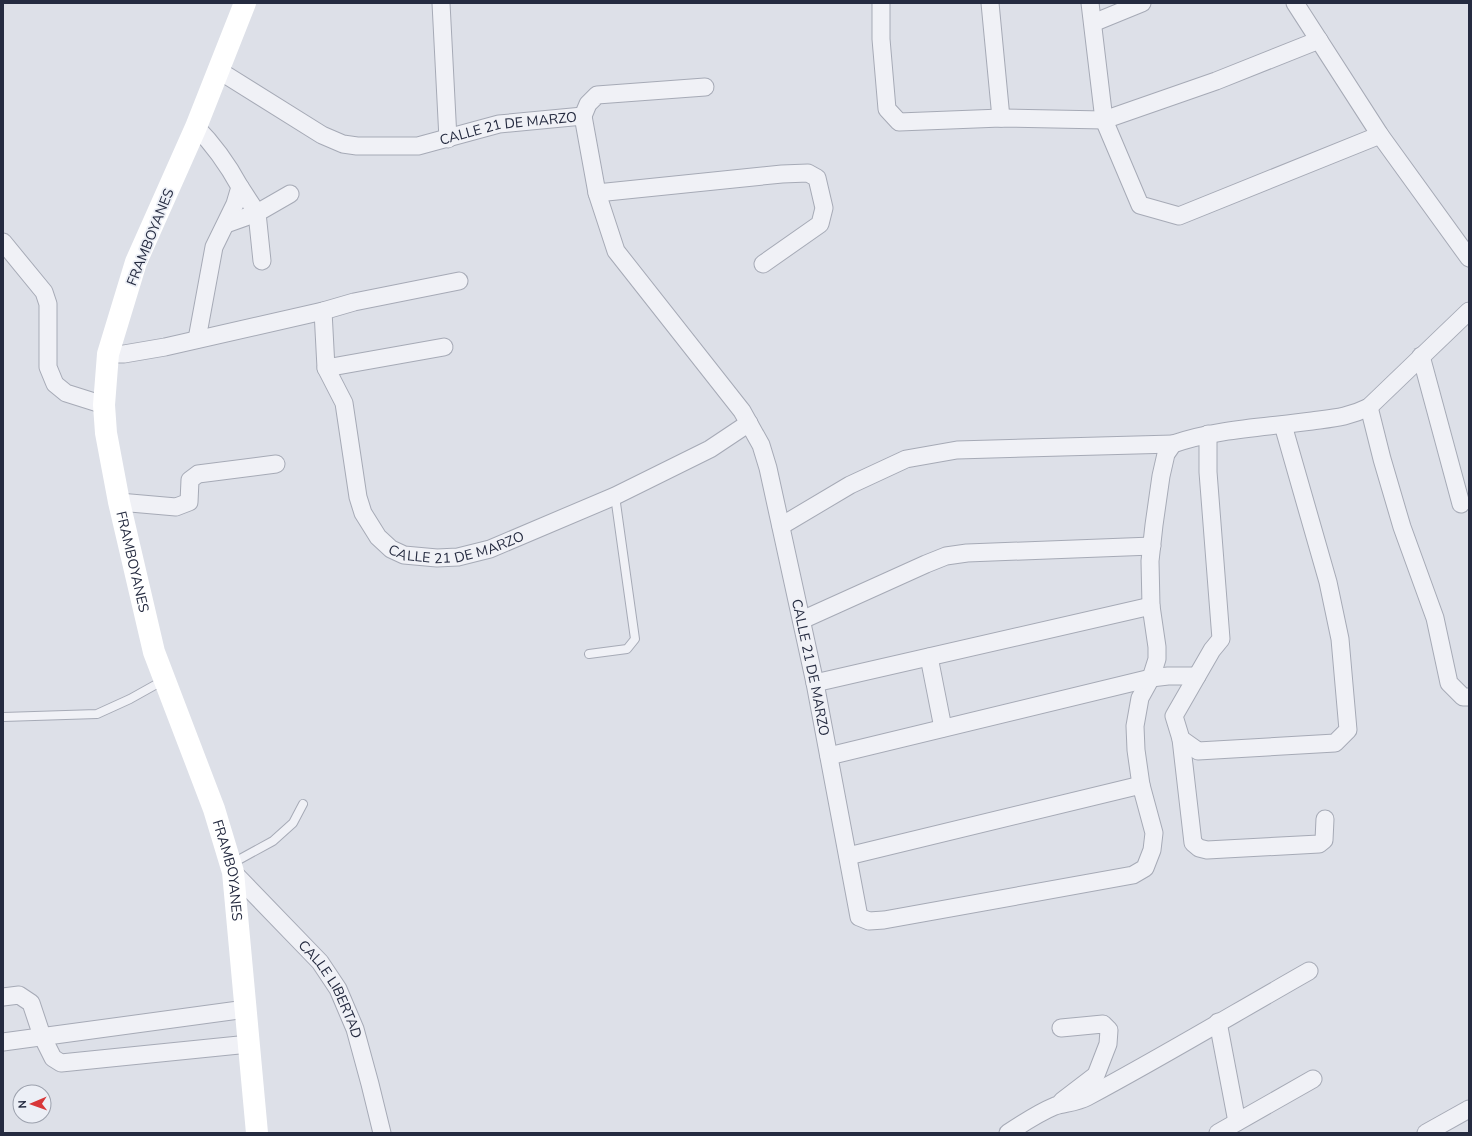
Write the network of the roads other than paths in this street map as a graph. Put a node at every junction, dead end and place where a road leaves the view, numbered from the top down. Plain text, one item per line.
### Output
1 (245, 3) edge
2 (441, 3) edge
3 (881, 3) edge
4 (990, 3) edge
5 (1090, 3) edge
6 (1142, 3) edge
7 (1295, 3) edge
8 (1093, 23) junction
9 (1319, 40) junction
10 (218, 70) junction
11 (704, 87) dead end
12 (583, 116) junction
13 (1001, 118) junction
14 (1104, 120) junction
15 (196, 127) junction
16 (1380, 135) junction
17 (448, 139) junction
18 (240, 187) junction
19 (597, 193) junction
20 (290, 194) dead end
21 (257, 213) junction
22 (226, 224) junction
23 (3, 242) edge
24 (1469, 258) edge
25 (262, 261) dead end
26 (763, 264) dead end
27 (459, 281) dead end
28 (1469, 310) edge
29 (323, 311) junction
30 (197, 339) junction
31 (444, 347) dead end
32 (108, 354) junction
33 (1421, 356) junction
34 (326, 368) junction
35 (104, 405) junction
36 (1369, 407) junction
37 (749, 423) junction
38 (1282, 425) junction
39 (1208, 434) junction
40 (1173, 444) junction
41 (276, 464) dead end
42 (615, 496) junction
43 (119, 502) junction
44 (1461, 504) dead end
45 (781, 526) junction
46 (1152, 546) junction
47 (1151, 606) junction
48 (802, 620) junction
49 (589, 654) dead end
50 (929, 657) junction
51 (1197, 676) junction
52 (1151, 678) junction
53 (166, 679) junction
54 (815, 683) junction
55 (1469, 697) edge
56 (3, 717) edge
57 (943, 728) junction
58 (1181, 740) junction
59 (829, 756) junction
60 (1141, 786) junction
61 (303, 804) dead end
62 (1325, 819) dead end
63 (848, 856) junction
64 (232, 869) junction
65 (1309, 971) dead end
66 (3, 997) edge
67 (246, 1009) junction
68 (1218, 1022) junction
69 (1061, 1028) dead end
70 (42, 1036) junction
71 (3, 1042) edge
72 (249, 1044) junction
73 (1314, 1079) dead end
74 (1056, 1106) junction
75 (1469, 1109) edge
76 (1237, 1122) junction
77 (258, 1133) edge
78 (382, 1133) edge
79 (1008, 1133) edge
80 (1218, 1133) edge
81 (1426, 1133) edge

1 - 10 main road, FRAMBOYANES
2 - 17 street
3 - 13 street
4 - 13 street
5 - 8 street
6 - 8 street
7 - 9 street
8 - 14 street
9 - 14 street
9 - 16 street
10 - 15 main road, FRAMBOYANES
10 - 17 street, CALLE 21 DE MARZO
11 - 12 street
12 - 17 street, CALLE 21 DE MARZO
12 - 19 street, CALLE 21 DE MARZO
13 - 14 street
14 - 16 street
15 - 18 street
15 - 32 main road, FRAMBOYANES
16 - 24 street
18 - 21 street
18 - 22 street
19 - 26 street
19 - 37 street, CALLE 21 DE MARZO
20 - 21 street
21 - 22 street
21 - 25 street
22 - 30 street
23 - 35 street
27 - 29 street
28 - 33 street
29 - 30 street
29 - 34 street, CALLE 21 DE MARZO
30 - 32 street
31 - 34 street
32 - 35 main road, FRAMBOYANES
33 - 36 street
33 - 44 street
34 - 42 street, CALLE 21 DE MARZO
35 - 43 main road, FRAMBOYANES
36 - 38 street
36 - 55 street
37 - 42 street, CALLE 21 DE MARZO
37 - 45 street, CALLE 21 DE MARZO
38 - 39 street
38 - 58 street
39 - 40 street
39 - 51 street
40 - 45 street
40 - 46 street
41 - 43 street
42 - 49 lane
43 - 53 main road, FRAMBOYANES
45 - 48 street, CALLE 21 DE MARZO
46 - 47 street
46 - 48 street
47 - 50 street
47 - 52 street
48 - 54 street, CALLE 21 DE MARZO
50 - 54 street
50 - 57 street
51 - 52 street
51 - 58 street
52 - 57 street
52 - 60 street
53 - 56 lane
53 - 64 main road, FRAMBOYANES
54 - 59 street, CALLE 21 DE MARZO
57 - 59 street
58 - 62 street
59 - 63 street, CALLE 21 DE MARZO
60 - 63 street
60 - 63 street, CALLE 21 DE MARZO
61 - 64 lane
64 - 67 main road, FRAMBOYANES
64 - 78 street, CALLE LIBERTAD
65 - 68 street
66 - 70 street
67 - 70 street
67 - 72 main road, FRAMBOYANES
68 - 74 street
68 - 76 street
69 - 74 street
70 - 71 street
70 - 72 street
72 - 77 main road, FRAMBOYANES
73 - 76 street
74 - 79 street
75 - 81 street
76 - 80 street

